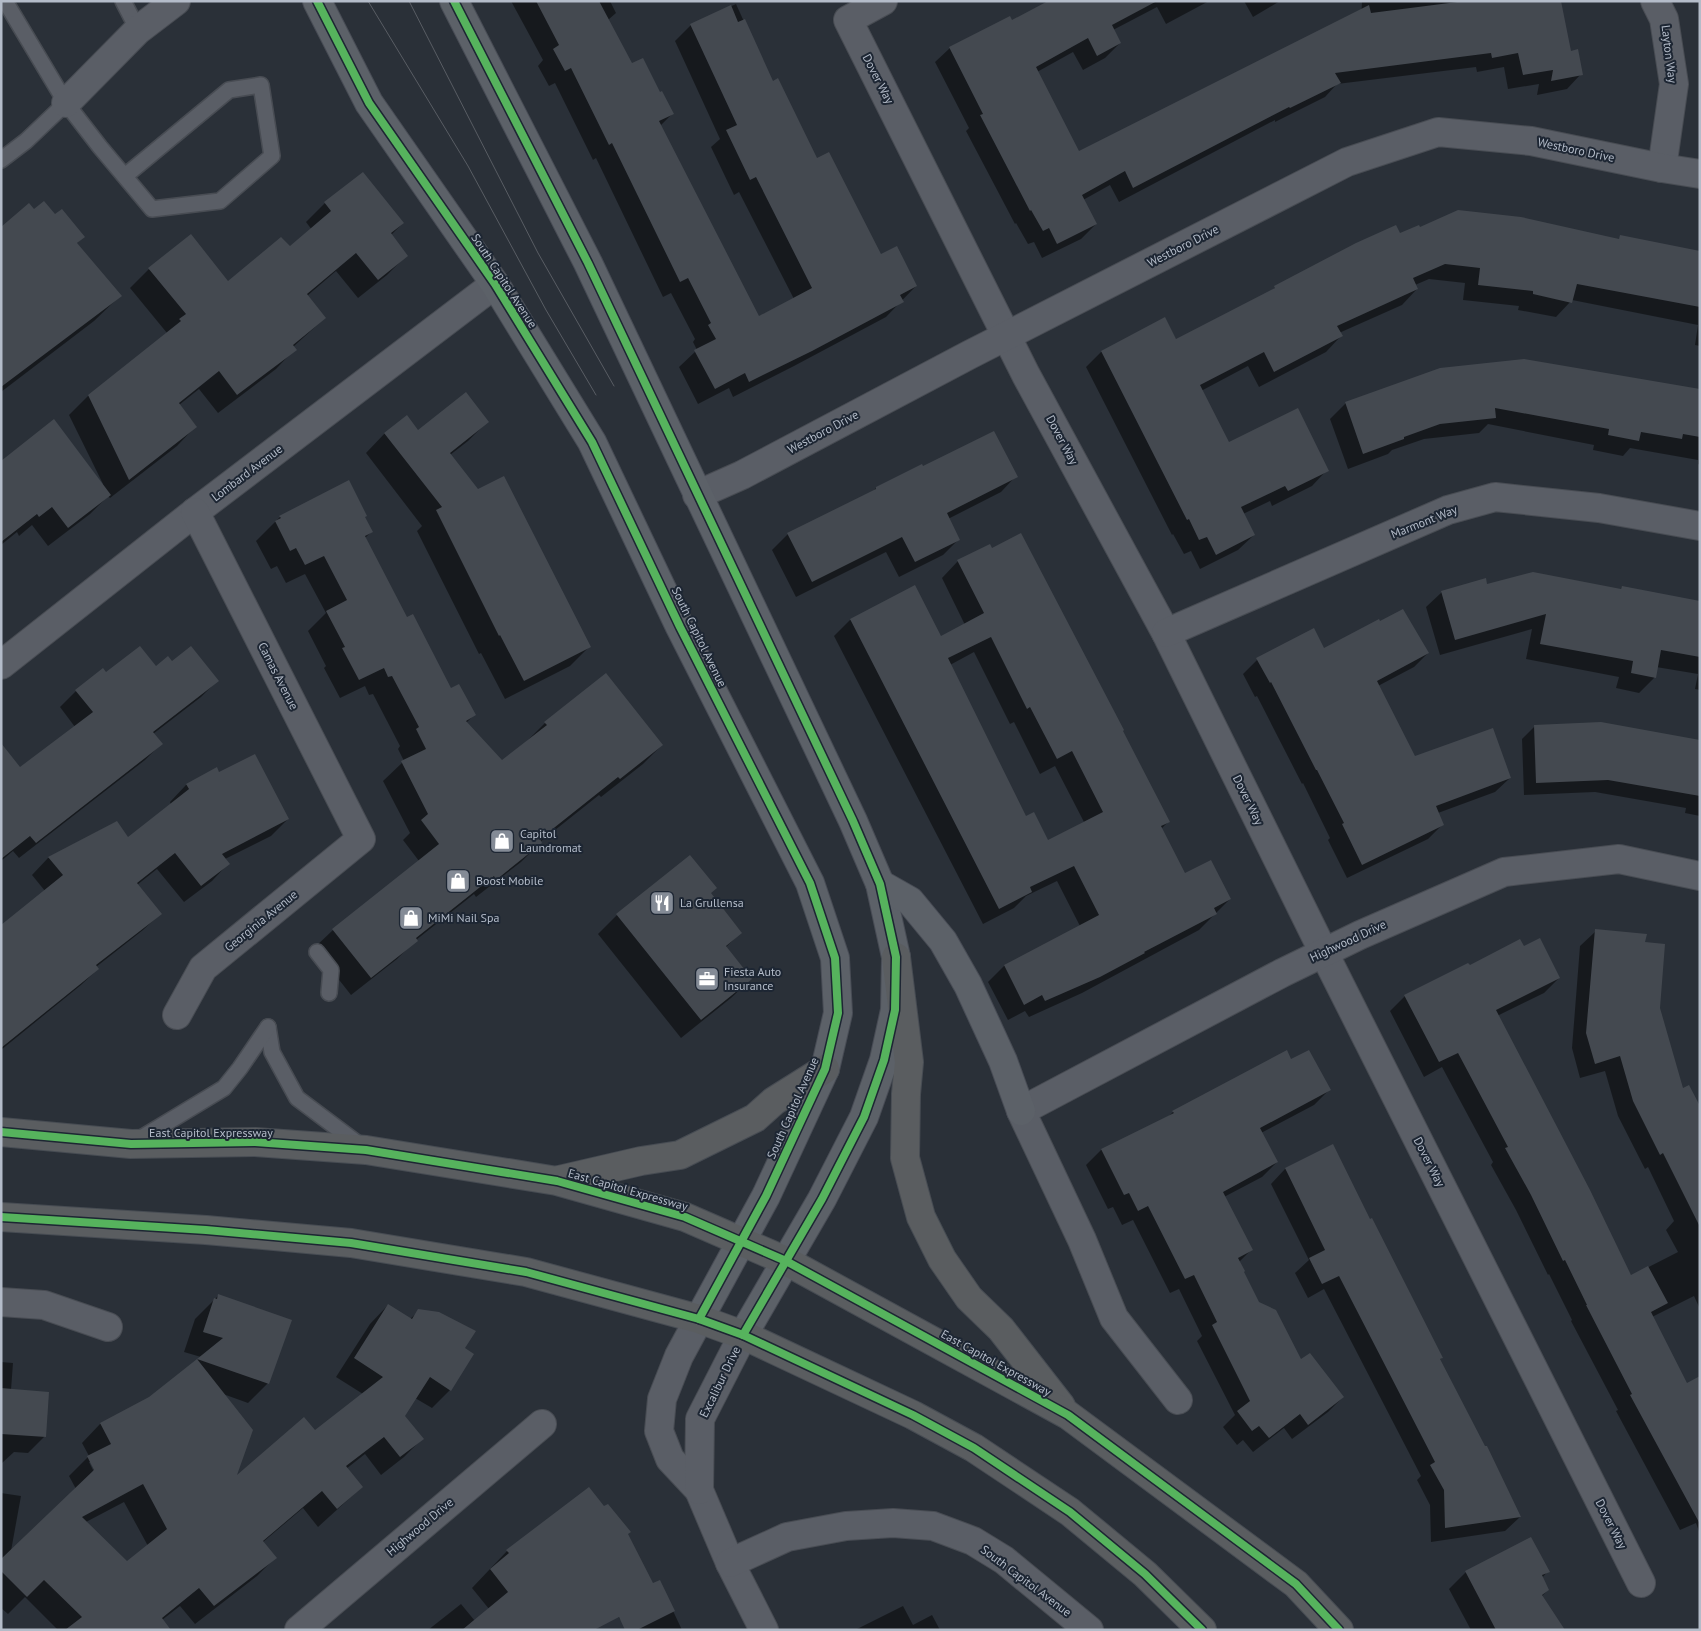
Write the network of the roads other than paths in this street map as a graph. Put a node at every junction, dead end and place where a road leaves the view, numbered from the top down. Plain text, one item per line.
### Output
1 (5, 1) edge
2 (123, 1) edge
3 (176, 1) edge
4 (317, 1) edge
5 (454, 1) edge
6 (883, 1) edge
7 (1655, 1) edge
8 (138, 30) junction
9 (66, 103) junction
10 (1, 160) edge
11 (1662, 168) junction
12 (1700, 174) edge
13 (125, 176) junction
14 (495, 284) junction
15 (1007, 336) junction
16 (697, 495) junction
17 (195, 512) junction
18 (1700, 526) edge
19 (1166, 633) junction
20 (1, 665) edge
21 (361, 839) joint
22 (1700, 876) edge
23 (880, 884) junction
24 (317, 952) dead end
25 (1324, 953) junction
26 (896, 957) junction
27 (329, 993) dead end
28 (177, 1015) dead end
29 (825, 1069) junction
30 (1021, 1111) junction
31 (1, 1132) edge
32 (132, 1144) junction
33 (366, 1150) junction
34 (557, 1180) junction
35 (1, 1217) edge
36 (741, 1242) junction
37 (786, 1261) junction
38 (1, 1302) edge
39 (699, 1319) junction
40 (108, 1327) dead end
41 (742, 1335) junction
42 (1178, 1400) dead end
43 (1068, 1415) junction
44 (542, 1424) dead end
45 (699, 1490) junction
46 (730, 1563) junction
47 (1641, 1583) dead end
48 (299, 1630) edge
49 (764, 1630) edge
50 (1089, 1630) edge
51 (1202, 1630) edge
52 (1339, 1630) edge

1 - 9 lane
2 - 8 lane
3 - 8 street
4 - 14 main road, South Capitol Avenue
5 - 16 main road
6 - 15 street, Dover Way
7 - 11 street, Layton Way
8 - 9 street
9 - 10 lane
9 - 13 lane
11 - 12 street, Westboro Drive
11 - 15 street, Westboro Drive
13 - 13 lane
14 - 17 street, Lombard Avenue
14 - 29 main road, South Capitol Avenue
15 - 16 street, Westboro Drive
15 - 19 street, Dover Way
16 - 23 main road
17 - 20 street, Lombard Avenue
17 - 21 street, Camas Avenue
18 - 19 street, Marmont Way
19 - 25 street, Dover Way
21 - 28 street, Georginia Avenue
22 - 25 street, Highwood Drive
23 - 26 main road
23 - 30 main road
24 - 27 lane
25 - 30 street, Highwood Drive
25 - 47 street, Dover Way
26 - 37 main road
26 - 43 highway
29 - 34 highway
29 - 36 main road, South Capitol Avenue
30 - 42 street
31 - 32 highway, East Capitol Expressway
32 - 33 highway, East Capitol Expressway
32 - 33 lane
33 - 34 highway, East Capitol Expressway
34 - 36 highway, East Capitol Expressway
35 - 39 highway
36 - 37 highway, East Capitol Expressway
36 - 39 main road, South Capitol Avenue
37 - 41 main road
37 - 43 highway, East Capitol Expressway
38 - 40 street
39 - 41 highway
39 - 45 street, Excalibur Drive
41 - 45 street, Excalibur Drive
41 - 51 highway
43 - 52 highway, East Capitol Expressway
44 - 48 street, Highwood Drive
45 - 46 street, Excalibur Drive
46 - 49 street, Excalibur Drive
46 - 50 street, South Capitol Avenue

